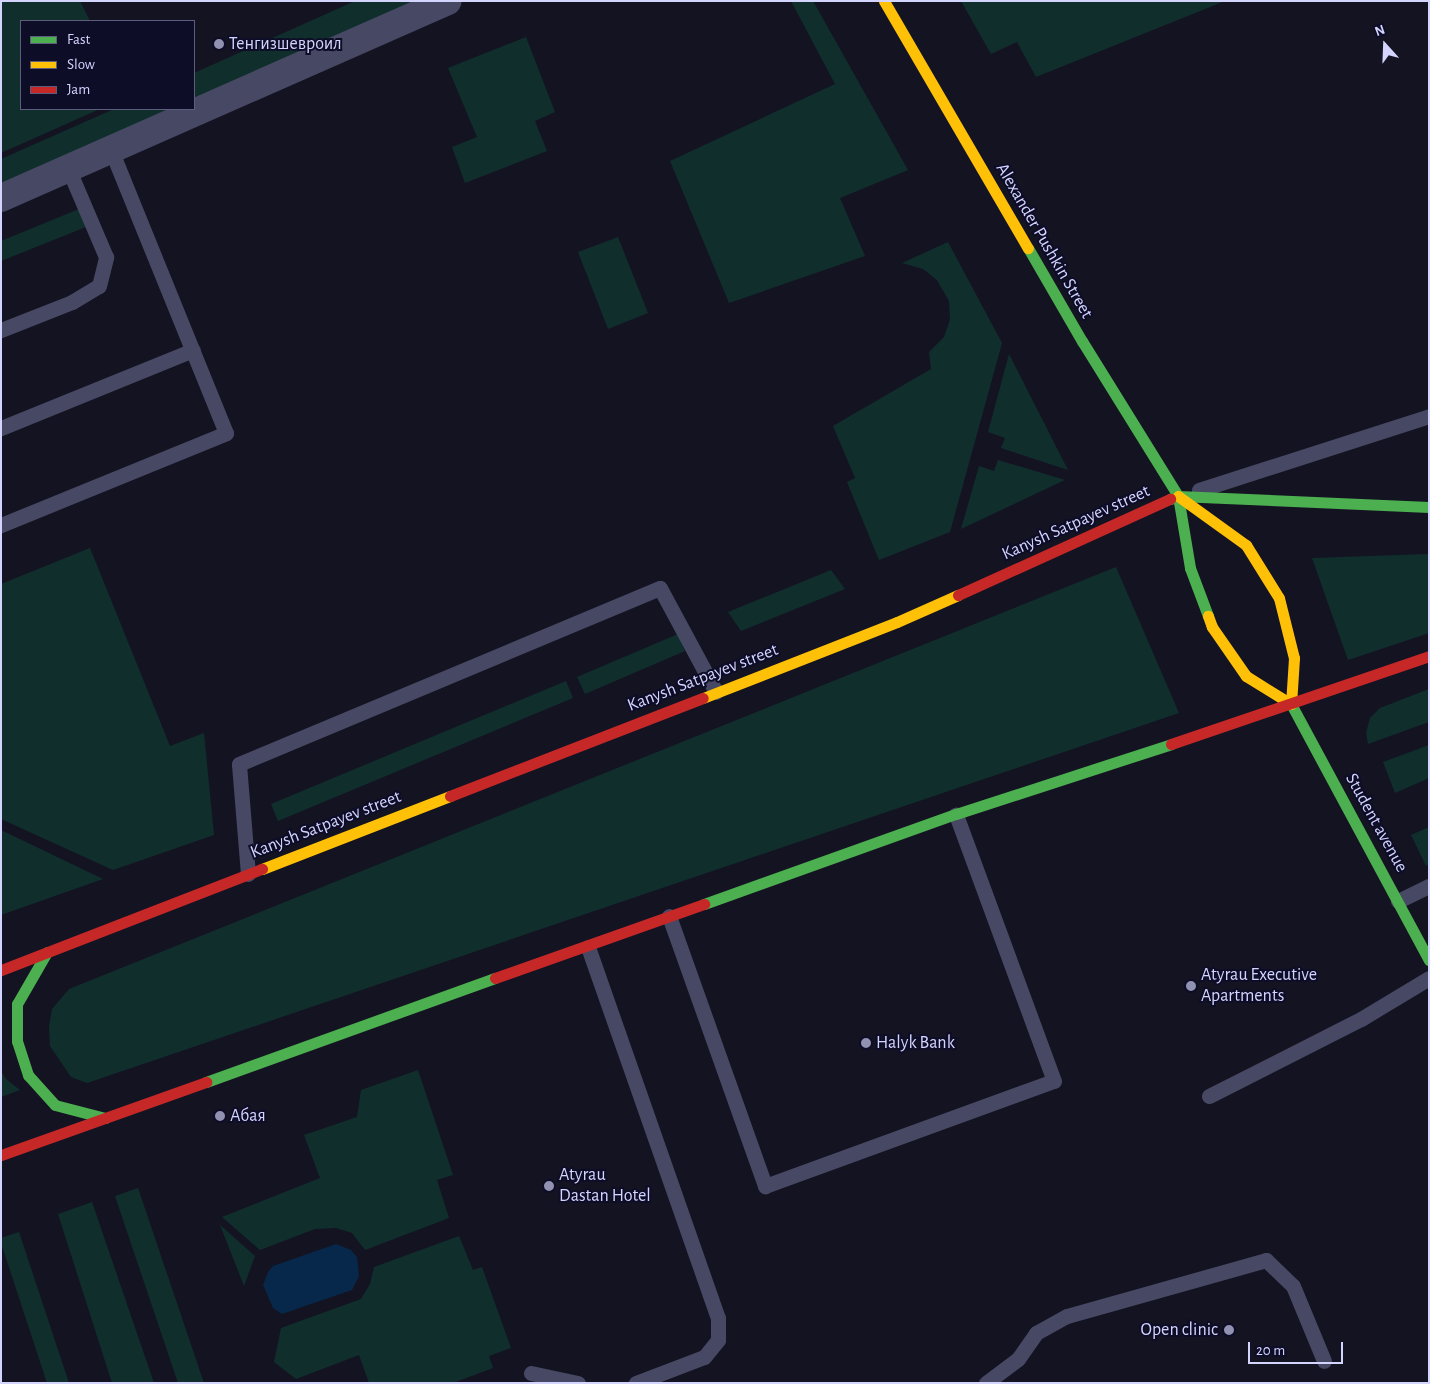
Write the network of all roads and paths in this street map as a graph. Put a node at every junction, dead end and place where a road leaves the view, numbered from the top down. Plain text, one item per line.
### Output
1 (448, 1) edge
2 (884, 1) edge
3 (111, 150) junction
4 (68, 168) junction
5 (1, 198) edge
6 (1, 330) edge
7 (193, 350) junction
8 (1429, 416) edge
9 (1, 428) edge
10 (1178, 496) junction
11 (1429, 507) edge
12 (1, 525) edge
13 (1429, 656) edge
14 (716, 692) junction
15 (1291, 704) junction
16 (956, 814) junction
17 (248, 874) junction
18 (1429, 886) edge
19 (1398, 901) junction
20 (669, 916) junction
21 (588, 947) junction
22 (47, 952) junction
23 (1429, 960) edge
24 (1, 970) edge
25 (1429, 978) edge
26 (1209, 1096) dead end
27 (105, 1118) junction
28 (1, 1155) edge
29 (1324, 1361) dead end
30 (531, 1373) dead end
31 (578, 1383) edge
32 (636, 1383) edge
33 (986, 1383) edge

1 - 3 street
2 - 10 main road, Alexander Pushkin Street
3 - 4 street
3 - 7 lane
4 - 5 street
4 - 6 lane
7 - 9 lane
7 - 12 lane
8 - 10 lane
10 - 11 main road, Kanysh Satpayev street
10 - 14 main road, Kanysh Satpayev street
10 - 15 main road
10 - 15 main road
13 - 15 main road
14 - 17 main road, Kanysh Satpayev street
14 - 17 lane
15 - 16 main road
15 - 19 main road, Student avenue
16 - 20 main road
16 - 20 lane
17 - 22 main road, Kanysh Satpayev street
18 - 19 lane
19 - 23 main road, Student avenue
20 - 21 main road
21 - 27 main road
21 - 32 lane
22 - 24 main road, Kanysh Satpayev street
22 - 27 main road
25 - 26 lane
27 - 28 main road
29 - 33 lane
30 - 31 lane

